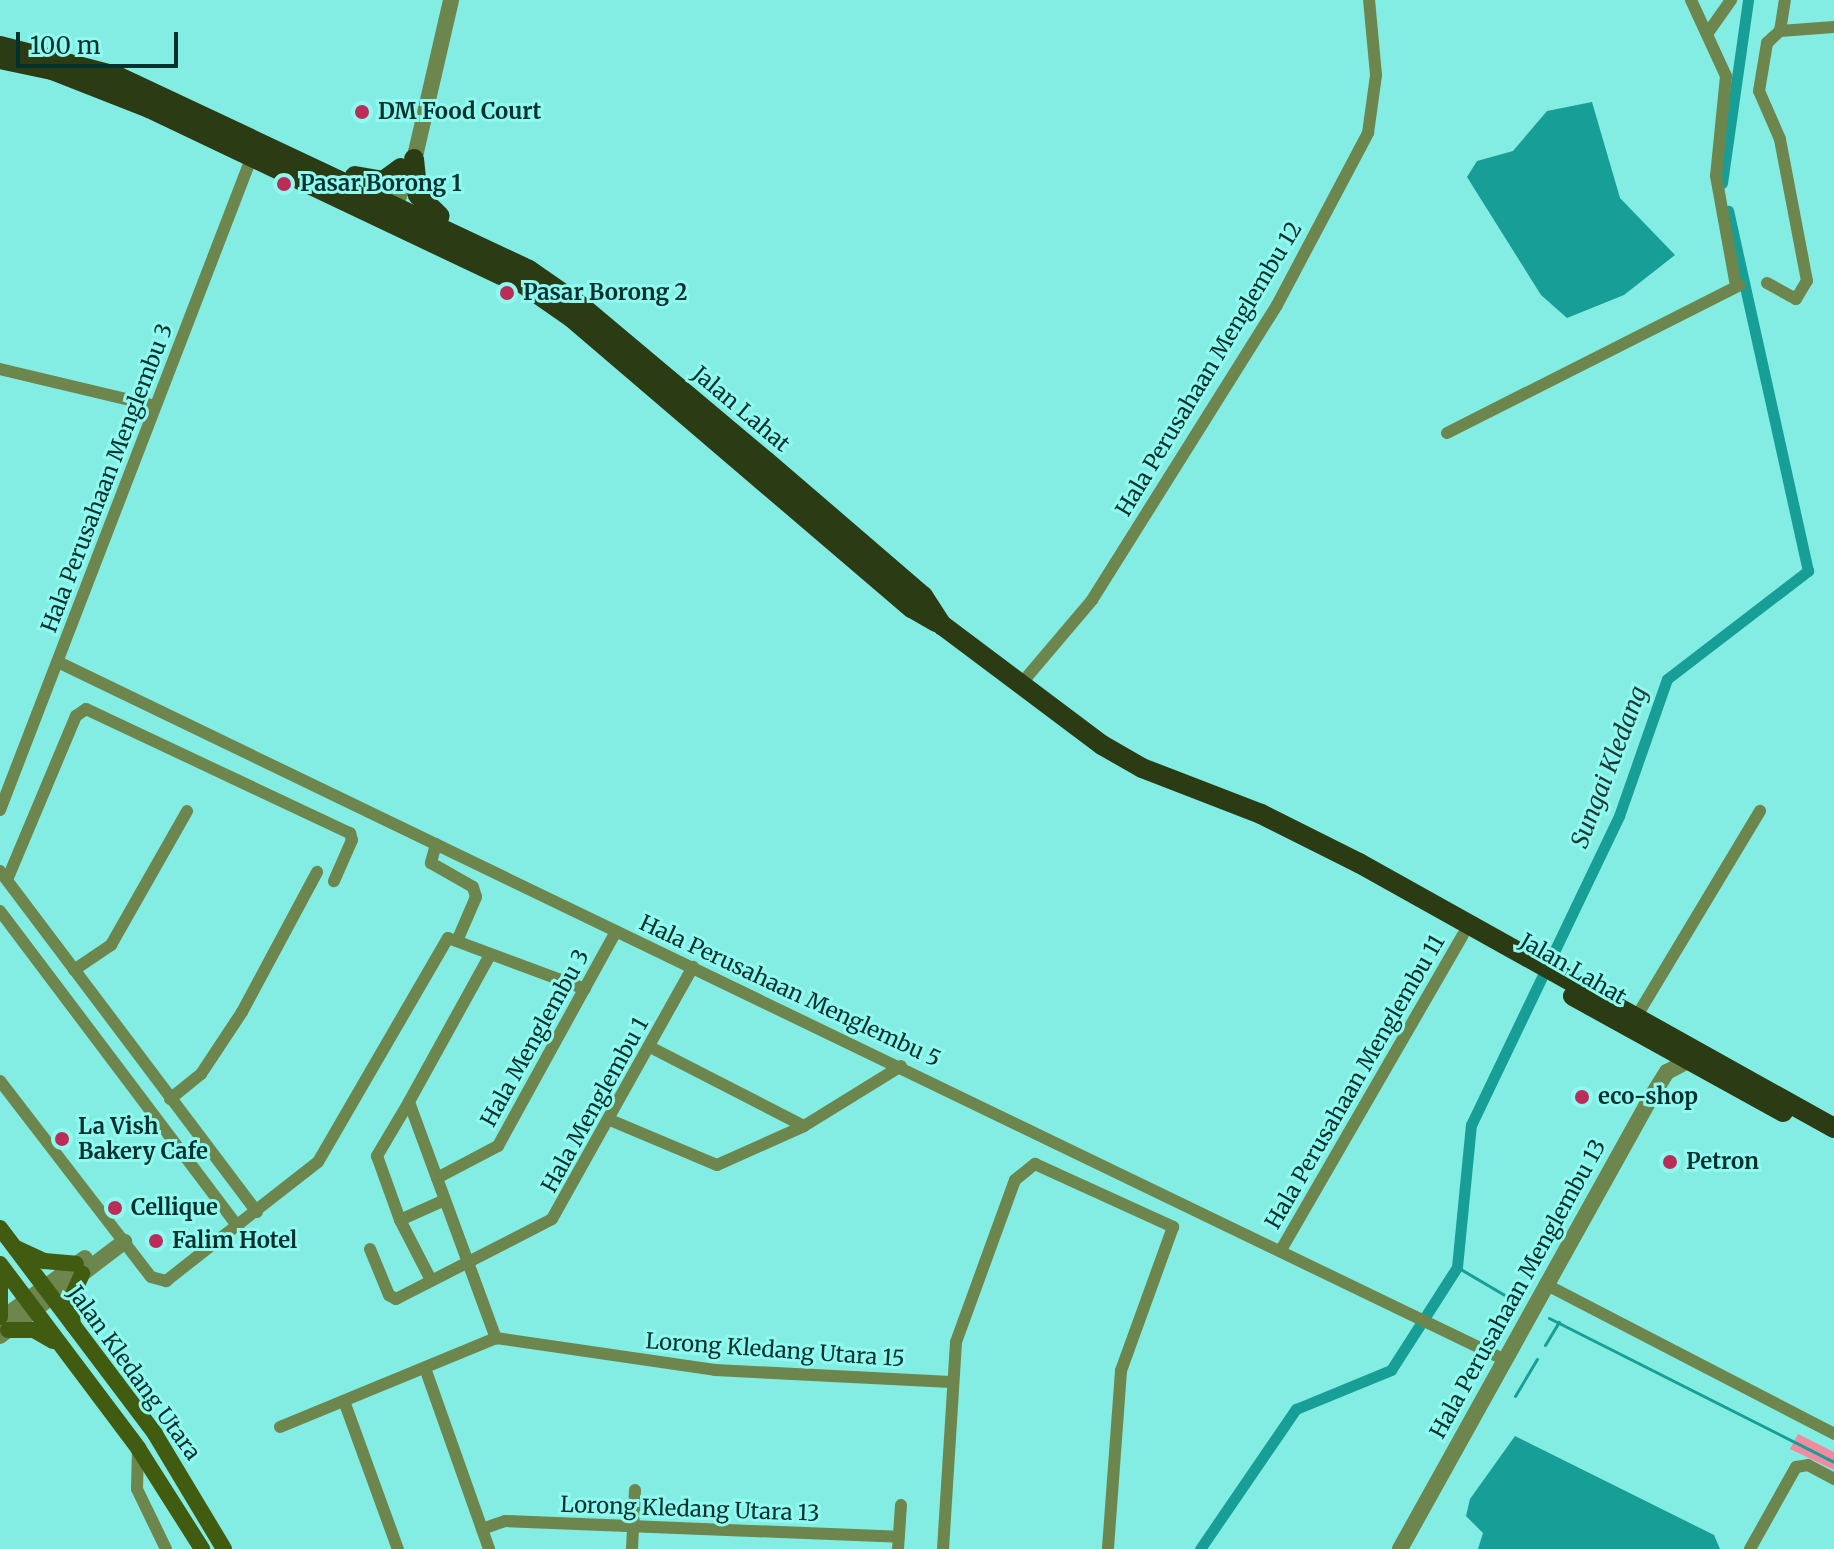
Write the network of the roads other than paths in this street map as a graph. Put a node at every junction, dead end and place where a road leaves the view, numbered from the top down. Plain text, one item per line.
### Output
1 (443, 0) edge
2 (451, 0) edge
3 (1369, 0) edge
4 (1691, 0) edge
5 (1731, 0) edge
6 (1785, 0) edge
7 (1834, 27) edge
8 (1780, 31) junction
9 (1707, 34) junction
10 (0, 46) edge
11 (0, 59) edge
12 (250, 159) junction
13 (407, 163) junction
14 (327, 172) junction
15 (396, 204) junction
16 (528, 278) junction
17 (1767, 283) dead end
18 (0, 369) edge
19 (155, 406) junction
20 (1447, 433) dead end
21 (58, 662) junction
22 (1020, 685) junction
23 (258, 758) junction
24 (246, 784) junction
25 (5, 789) edge
26 (0, 810) edge
27 (187, 811) dead end
28 (1760, 811) dead end
29 (1295, 831) junction
30 (436, 844) junction
31 (317, 872) dead end
32 (4, 875) edge
33 (334, 881) dead end
34 (0, 911) edge
35 (616, 931) junction
36 (1463, 935) junction
37 (457, 941) junction
38 (490, 955) junction
39 (1523, 962) junction
40 (693, 967) junction
41 (74, 970) junction
42 (1551, 977) junction
43 (585, 989) junction
44 (1638, 1014) junction
45 (650, 1047) junction
46 (1663, 1049) junction
47 (1686, 1062) junction
48 (901, 1066) junction
49 (1667, 1072) junction
50 (0, 1081) edge
51 (170, 1099) junction
52 (409, 1102) junction
53 (610, 1120) junction
54 (804, 1126) junction
55 (1834, 1128) edge
56 (1834, 1135) edge
57 (437, 1178) junction
58 (445, 1200) junction
59 (257, 1212) junction
60 (400, 1220) junction
61 (238, 1227) junction
62 (0, 1228) edge
63 (121, 1238) junction
64 (14, 1247) junction
65 (370, 1249) dead end
66 (1281, 1250) junction
67 (467, 1260) junction
68 (0, 1264) edge
69 (79, 1269) junction
70 (430, 1278) junction
71 (0, 1284) edge
72 (1545, 1284) junction
73 (48, 1292) junction
74 (31, 1305) junction
75 (2, 1326) edge
76 (74, 1326) junction
77 (496, 1338) junction
78 (62, 1346) junction
79 (1503, 1359) junction
80 (425, 1368) junction
81 (951, 1382) junction
82 (344, 1401) junction
83 (280, 1427) dead end
84 (1834, 1434) edge
85 (138, 1448) junction
86 (1834, 1479) edge
87 (635, 1490) dead end
88 (901, 1505) dead end
89 (633, 1527) junction
90 (482, 1529) junction
91 (898, 1543) edge
92 (166, 1549) edge
93 (202, 1549) edge
94 (224, 1549) edge
95 (398, 1549) edge
96 (489, 1549) edge
97 (632, 1549) edge
98 (943, 1549) edge
99 (1108, 1549) edge
100 (1400, 1549) edge
101 (1750, 1549) edge

1 - 13 street
2 - 13 street
3 - 22 street, Hala Perusahaan Menglembu 12
4 - 9 street
5 - 9 street
6 - 8 street
7 - 8 street
8 - 17 street
9 - 20 street
10 - 14 main road
11 - 12 main road
12 - 15 main road
12 - 16 main road
12 - 19 street, Hala Perusahaan Menglembu 3
13 - 14 main road
13 - 15 street
13 - 16 main road
14 - 15 main road
15 - 16 main road
16 - 22 main road, Jalan Lahat
18 - 19 street
19 - 21 street, Hala Perusahaan Menglembu 3
21 - 23 street, Hala Perusahaan Menglembu 5
21 - 25 street, Hala Perusahaan Menglembu 3
22 - 29 main road, Jalan Lahat
23 - 24 street
23 - 30 street, Hala Perusahaan Menglembu 5
24 - 32 street
24 - 33 street
25 - 26 street, Hala Perusahaan Menglembu 3
27 - 41 street
28 - 44 street
29 - 36 main road, Jalan Lahat
29 - 39 main road, Jalan Lahat
30 - 35 street, Hala Perusahaan Menglembu 5
30 - 37 street
31 - 51 street
32 - 41 street
34 - 61 street
35 - 40 street, Hala Perusahaan Menglembu 5
35 - 43 street, Hala Menglembu 3
36 - 39 main road, Jalan Lahat
36 - 66 street, Hala Perusahaan Menglembu 11
37 - 38 street
37 - 59 street
38 - 43 street
38 - 52 street
39 - 42 main road, Jalan Lahat
40 - 45 street, Hala Menglembu 1
40 - 48 street, Hala Perusahaan Menglembu 5
41 - 51 street
42 - 44 main road, Jalan Lahat
42 - 46 main road, Jalan Lahat
43 - 57 street, Hala Menglembu 3
44 - 55 main road, Jalan Lahat
45 - 53 street, Hala Menglembu 1
45 - 54 street
46 - 47 main road, Jalan Lahat
46 - 49 street
47 - 49 street
47 - 56 main road, Jalan Lahat
48 - 54 street
48 - 66 street, Hala Perusahaan Menglembu 5
49 - 72 street, Hala Perusahaan Menglembu 13
50 - 63 street
51 - 59 street
52 - 57 street
52 - 60 street
53 - 54 street
53 - 67 street, Hala Menglembu 1
57 - 58 street
58 - 60 street
58 - 67 street
59 - 61 street
60 - 70 street
61 - 63 street
62 - 64 main road, Jalan Kledang Utara
63 - 69 street
64 - 69 main road
64 - 73 main road, Jalan Kledang Utara
65 - 70 street, Hala Menglembu 1
66 - 79 street, Hala Perusahaan Menglembu 5
67 - 70 street, Hala Menglembu 1
67 - 77 street
68 - 74 main road, Jalan Kledang Utara
69 - 73 street
69 - 76 main road
71 - 75 main road
72 - 79 street, Hala Perusahaan Menglembu 13
72 - 84 street
73 - 74 street
73 - 76 main road, Jalan Kledang Utara
74 - 75 street
74 - 78 main road, Jalan Kledang Utara
75 - 78 main road
76 - 94 main road, Jalan Kledang Utara
77 - 80 street
77 - 81 street, Lorong Kledang Utara 15
78 - 85 main road, Jalan Kledang Utara
79 - 100 street, Hala Perusahaan Menglembu 13
80 - 82 street
80 - 90 street
81 - 98 street
81 - 99 street
82 - 83 street
82 - 95 street
85 - 92 street
85 - 93 main road, Jalan Kledang Utara
86 - 101 street
87 - 89 street
88 - 91 street
89 - 90 street, Lorong Kledang Utara 13
89 - 91 street, Lorong Kledang Utara 13
89 - 97 street
90 - 96 street

